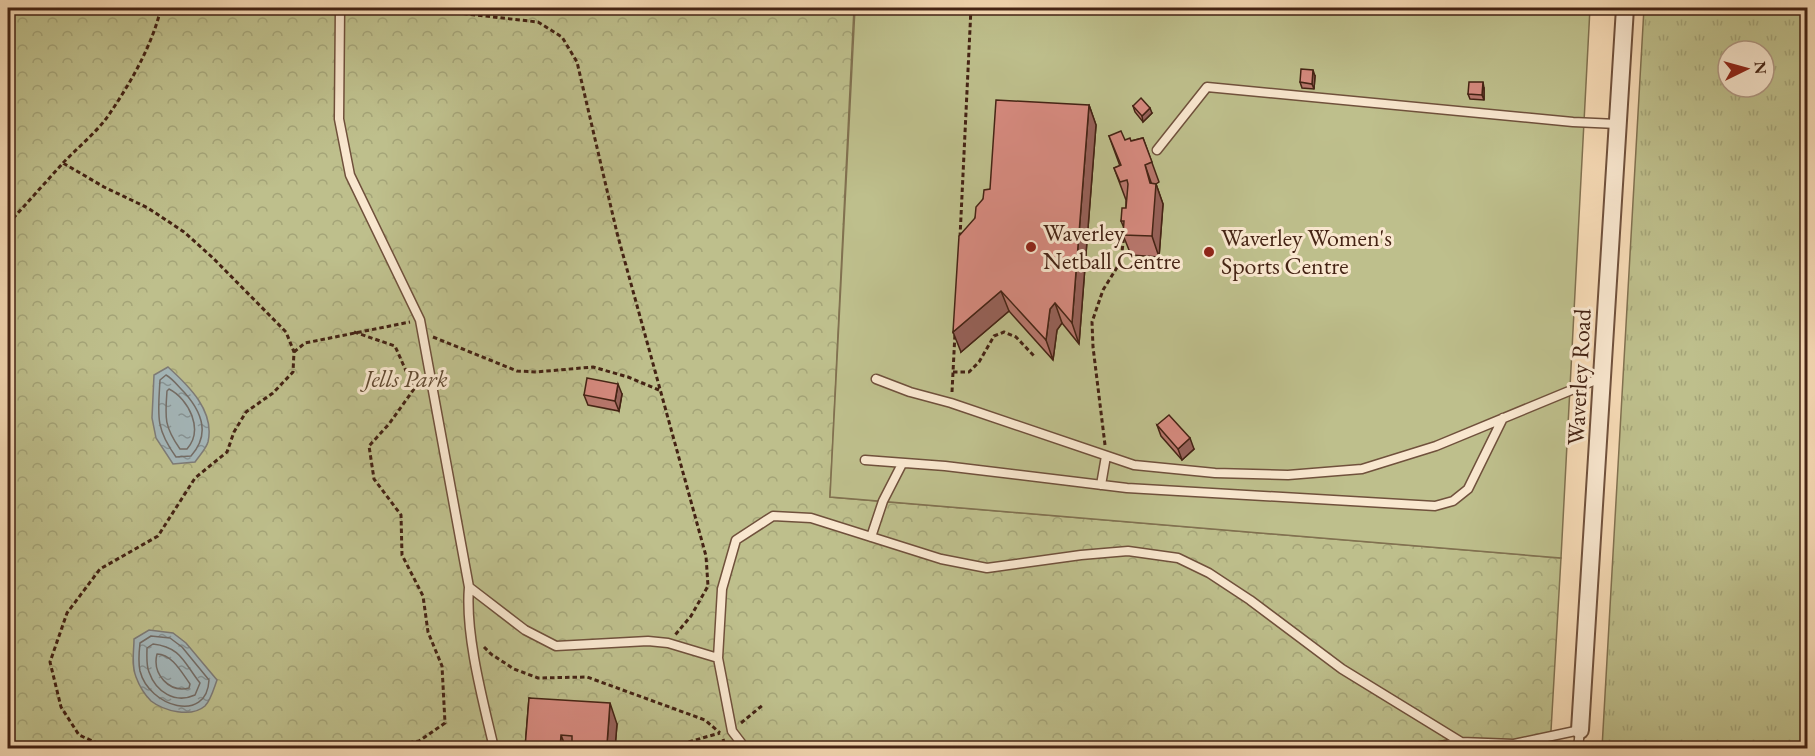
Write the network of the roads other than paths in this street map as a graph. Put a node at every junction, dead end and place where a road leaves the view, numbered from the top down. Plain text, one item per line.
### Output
1 (1625, 8) edge
2 (340, 9) edge
3 (1617, 124) junction
4 (1157, 150) dead end
5 (1603, 376) junction
6 (876, 379) dead end
7 (1503, 418) junction
8 (1106, 456) junction
9 (865, 460) dead end
10 (902, 464) junction
11 (1101, 485) junction
12 (872, 537) junction
13 (469, 587) junction
14 (718, 657) junction
15 (1580, 730) junction
16 (1461, 742) junction
17 (494, 748) edge
18 (745, 748) edge
19 (1431, 748) edge
20 (1578, 748) edge

1 - 3 street, Waverley Road
2 - 13 lane
3 - 4 lane
3 - 5 street, Waverley Road
5 - 7 lane
5 - 15 street, Waverley Road
6 - 8 lane
7 - 8 lane
7 - 11 lane
8 - 11 lane
9 - 10 lane
10 - 11 lane
10 - 12 lane
12 - 14 lane
12 - 16 lane
13 - 14 lane
13 - 17 lane
14 - 18 lane
15 - 16 lane
15 - 20 lane, Waverley Road
16 - 19 lane

